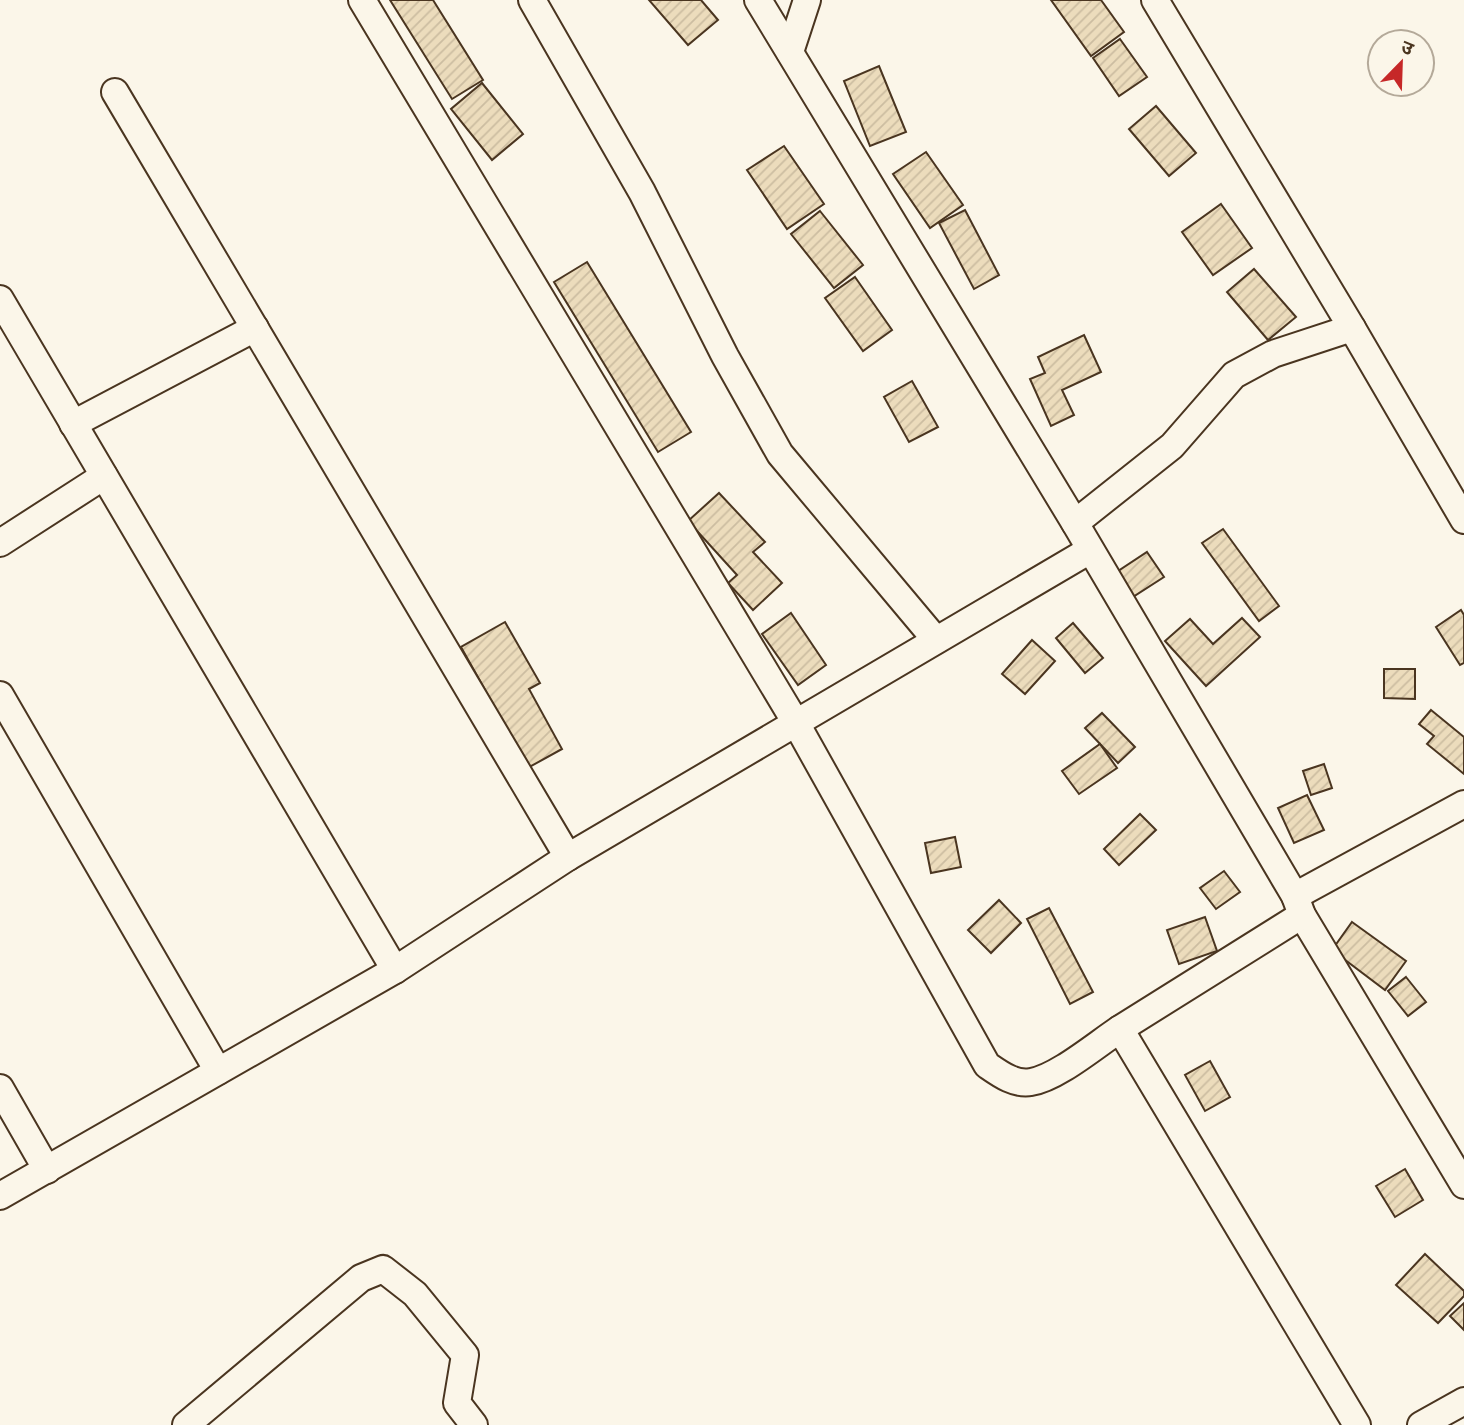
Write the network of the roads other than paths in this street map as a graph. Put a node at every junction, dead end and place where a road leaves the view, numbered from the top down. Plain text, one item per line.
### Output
1 (362, 0) edge
2 (532, 0) edge
3 (758, 0) edge
4 (807, 0) edge
5 (1155, 0) edge
6 (790, 52) junction
7 (114, 92) dead end
8 (0, 299) edge
9 (255, 328) junction
10 (1352, 328) junction
11 (73, 424) junction
12 (104, 476) junction
13 (1464, 520) edge
14 (1075, 523) junction
15 (0, 542) edge
16 (1090, 550) junction
17 (936, 640) junction
18 (0, 695) edge
19 (796, 723) junction
20 (1464, 804) edge
21 (568, 856) junction
22 (1298, 906) junction
23 (395, 970) junction
24 (1120, 1029) junction
25 (218, 1071) junction
26 (0, 1088) edge
27 (47, 1170) junction
28 (1464, 1185) edge
29 (0, 1196) edge
30 (1464, 1401) edge
31 (186, 1425) edge
32 (474, 1425) edge
33 (1357, 1425) edge
34 (1421, 1425) edge

1 - 19 street
2 - 17 street
3 - 6 street
4 - 6 street
5 - 10 street
6 - 14 street
7 - 9 street
8 - 11 street
9 - 11 street
9 - 21 street
10 - 13 street
10 - 14 street
11 - 12 street
12 - 15 street
12 - 23 street
14 - 16 street
16 - 17 street
16 - 22 street
17 - 19 street
18 - 25 street
19 - 21 street
19 - 24 street
20 - 22 street
21 - 23 street
22 - 24 street
22 - 28 street
23 - 25 street
24 - 33 street
25 - 27 street
26 - 27 street
27 - 29 street
30 - 34 street
31 - 32 street

